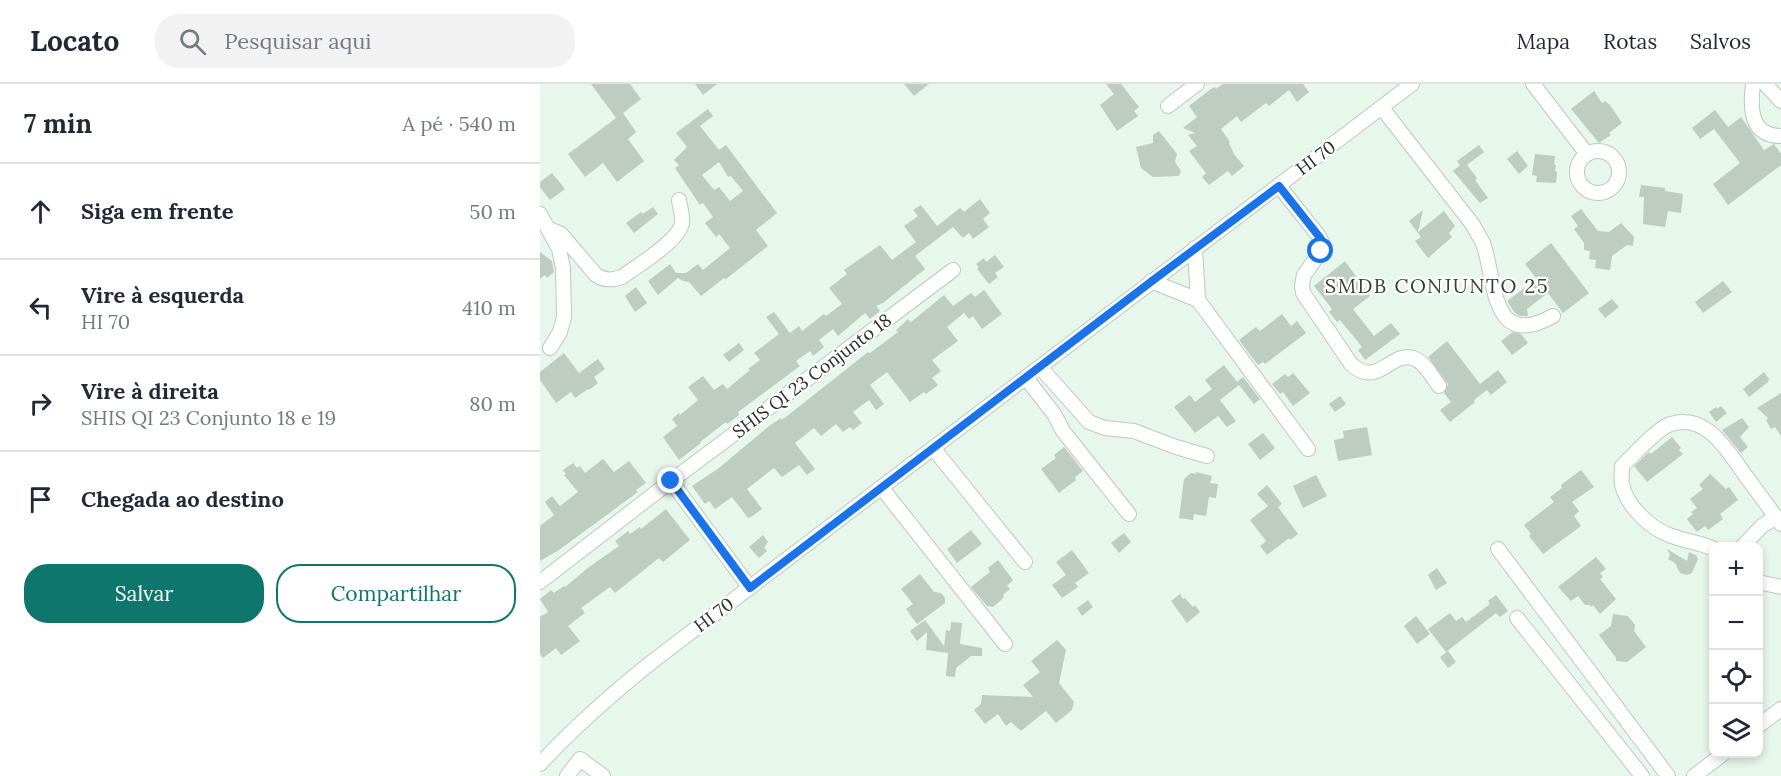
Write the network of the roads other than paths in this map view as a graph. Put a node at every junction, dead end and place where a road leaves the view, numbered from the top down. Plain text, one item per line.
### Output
1 (1197, 84) edge
2 (1412, 84) edge
3 (1533, 84) edge
4 (1753, 84) edge
5 (1766, 84) edge
6 (1781, 101) edge
7 (1168, 106) dead end
8 (1382, 108) junction
9 (1781, 136) edge
10 (1587, 154) dead end
11 (1279, 186) junction
12 (679, 200) dead end
13 (540, 214) edge
14 (549, 229) junction
15 (1195, 248) junction
16 (954, 270) dead end
17 (1152, 281) junction
18 (1198, 300) junction
19 (1553, 316) dead end
20 (550, 348) dead end
21 (1040, 367) junction
22 (1026, 378) junction
23 (1439, 386) dead end
24 (933, 448) junction
25 (1308, 449) dead end
26 (1208, 456) dead end
27 (671, 481) junction
28 (882, 487) junction
29 (1129, 514) dead end
30 (1778, 521) edge
31 (1746, 542) edge
32 (1709, 547) edge
33 (1498, 549) dead end
34 (1025, 562) dead end
35 (540, 582) edge
36 (1763, 583) edge
37 (1781, 587) edge
38 (750, 588) junction
39 (1517, 618) dead end
40 (1005, 644) dead end
41 (1781, 709) edge
42 (1763, 722) edge
43 (559, 743) junction
44 (1717, 758) edge
45 (580, 759) junction
46 (540, 764) edge
47 (567, 776) edge
48 (603, 776) edge
49 (1642, 776) edge
50 (1668, 776) edge
51 (1694, 776) edge

1 - 7 street
2 - 8 street, HI 70
3 - 10 street
4 - 9 street
5 - 6 street
8 - 11 street, HI 70
8 - 19 street
11 - 15 street, HI 70
11 - 23 street
12 - 14 street
13 - 14 street
14 - 20 street
15 - 17 street, HI 70
15 - 18 street
16 - 27 street, SHIS QI 23 Conjunto 18
17 - 18 street
17 - 21 street, HI 70
18 - 25 street
21 - 22 street, HI 70
21 - 26 street
22 - 24 street, HI 70
22 - 29 street
24 - 28 street, HI 70
24 - 34 street
27 - 35 street, SHIS QI 23 Conjunto 18
27 - 38 street
28 - 38 street, HI 70
28 - 40 street
30 - 31 street
30 - 32 street
33 - 50 street
36 - 37 street
38 - 43 street, HI 70
39 - 49 street
41 - 42 street
43 - 45 street
43 - 46 street, HI 70
44 - 51 street
45 - 47 street
45 - 48 street

